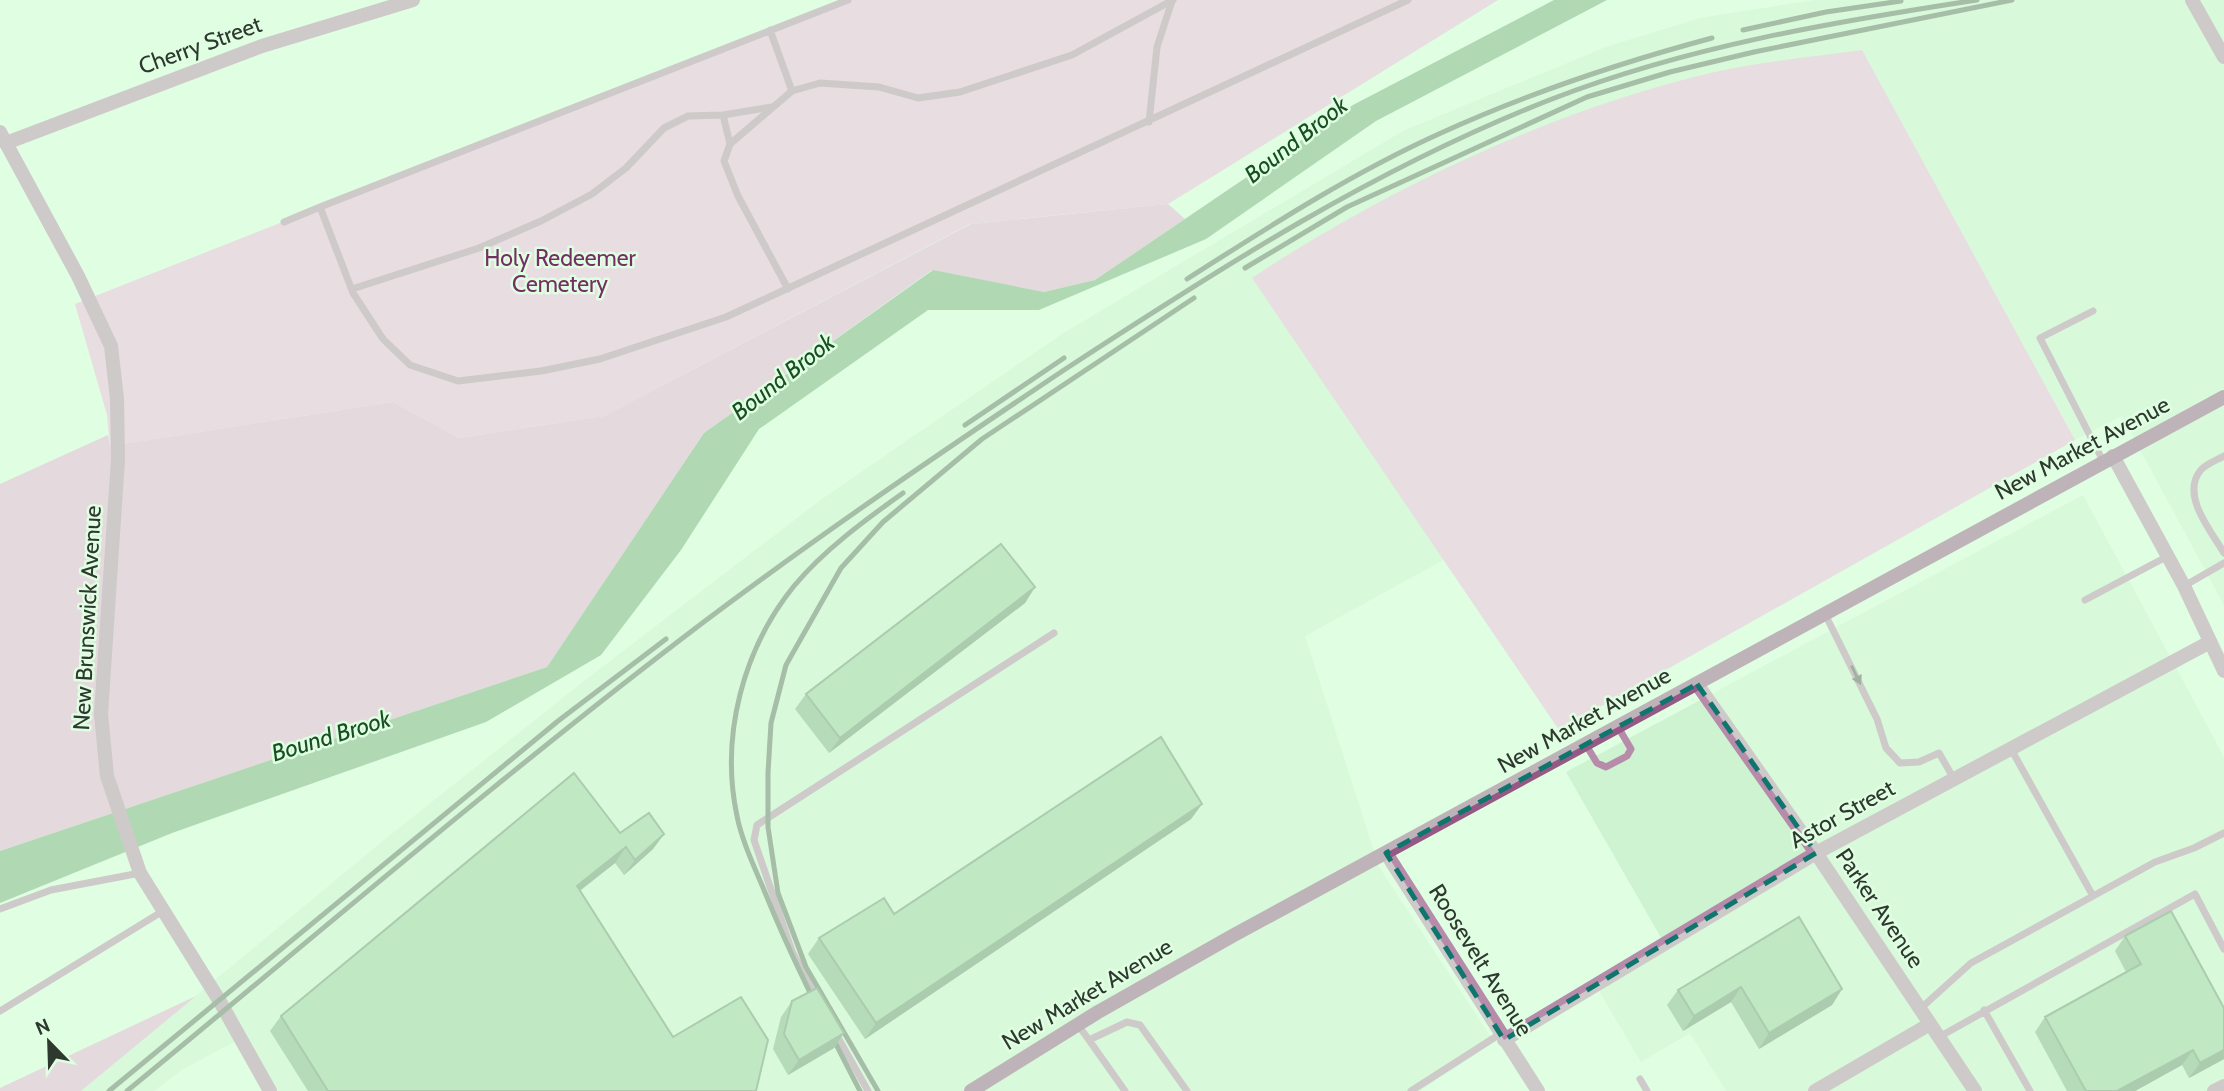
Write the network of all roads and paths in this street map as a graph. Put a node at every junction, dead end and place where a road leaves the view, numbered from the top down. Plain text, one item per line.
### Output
1 (413, 0) edge
2 (848, 0) edge
3 (1173, 0) edge
4 (1408, 0) edge
5 (2192, 0) edge
6 (770, 30) junction
7 (2224, 57) edge
8 (792, 91) junction
9 (774, 106) junction
10 (723, 115) junction
11 (1149, 122) junction
12 (3, 137) edge
13 (730, 144) junction
14 (320, 207) junction
15 (284, 222) dead end
16 (352, 289) junction
17 (788, 289) junction
18 (2092, 311) dead end
19 (2224, 397) edge
20 (2224, 456) edge
21 (2108, 458) junction
22 (2224, 553) edge
23 (2168, 556) junction
24 (2224, 563) edge
25 (2183, 586) junction
26 (2085, 600) dead end
27 (1825, 614) junction
28 (1054, 633) dead end
29 (2210, 642) junction
30 (2224, 671) edge
31 (1697, 684) junction
32 (1618, 727) junction
33 (1586, 745) junction
34 (2011, 749) junction
35 (1954, 779) junction
36 (2224, 833) edge
37 (1386, 853) junction
38 (1816, 853) junction
39 (140, 873) junction
40 (2092, 896) junction
41 (0, 909) edge
42 (164, 911) junction
43 (2224, 949) edge
44 (820, 1003) edge
45 (1920, 1010) junction
46 (1984, 1010) junction
47 (0, 1011) edge
48 (1078, 1024) junction
49 (832, 1025) edge
50 (1934, 1031) junction
51 (1502, 1037) junction
52 (1089, 1040) junction
53 (1640, 1079) dead end
54 (2224, 1086) edge
55 (271, 1091) edge
56 (868, 1091) edge
57 (971, 1091) edge
58 (1125, 1091) edge
59 (1187, 1091) edge
60 (1411, 1091) edge
61 (1538, 1091) edge
62 (1647, 1091) edge
63 (1815, 1091) edge
64 (1975, 1091) edge
65 (2030, 1091) edge
66 (2214, 1091) edge

1 - 12 street, Cherry Street
2 - 6 lane
3 - 8 lane
3 - 11 lane
4 - 11 lane
5 - 7 street
6 - 8 lane
6 - 14 lane
8 - 9 lane
9 - 10 lane
9 - 13 lane
10 - 13 lane
10 - 16 lane
11 - 17 lane
12 - 39 street, New Brunswick Avenue
13 - 17 lane
14 - 15 lane
14 - 16 lane
16 - 17 lane
18 - 21 lane
19 - 21 main road, New Market Avenue
20 - 22 lane
21 - 23 street
21 - 27 main road, New Market Avenue
23 - 25 street
23 - 26 lane
24 - 25 lane
25 - 29 street
27 - 31 main road, New Market Avenue
27 -> 35 lane
28 - 44 lane
29 - 30 street
29 - 34 street, Astor Street
31 - 32 main road, New Market Avenue
31 - 38 street, Parker Avenue
32 - 33 main road, New Market Avenue
32 - 33 lane
33 - 37 main road, New Market Avenue
34 - 35 street, Astor Street
34 - 40 lane
35 - 38 street, Astor Street
36 - 40 lane
37 - 48 main road, New Market Avenue
37 - 51 street, Roosevelt Avenue
38 - 45 street, Parker Avenue
38 - 51 street, Astor Street
39 - 41 lane
39 - 42 street, New Brunswick Avenue
40 - 45 lane
42 - 47 lane
42 - 55 street, New Brunswick Avenue
43 - 46 lane
45 - 50 street, Parker Avenue
46 - 50 lane
46 - 65 lane
48 - 52 lane
48 - 57 main road, New Market Avenue
49 - 56 lane
50 - 63 street
50 - 64 street, Parker Avenue
51 - 60 lane
51 - 61 street, Roosevelt Avenue
52 - 58 lane
52 - 59 lane
53 - 62 lane
54 - 66 street

